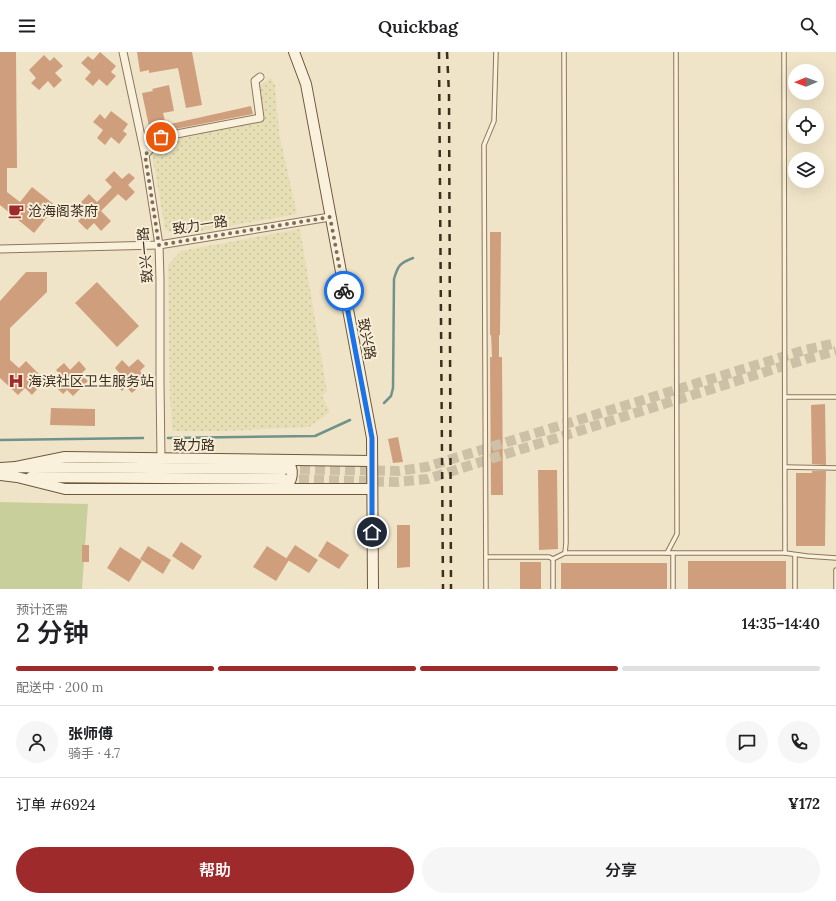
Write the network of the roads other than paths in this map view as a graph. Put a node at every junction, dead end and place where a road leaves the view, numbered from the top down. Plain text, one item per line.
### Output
1 (123, 52) edge
2 (294, 52) edge
3 (496, 52) edge
4 (564, 52) edge
5 (676, 52) edge
6 (784, 52) edge
7 (260, 77) dead end
8 (145, 155) junction
9 (330, 217) junction
10 (159, 245) junction
11 (0, 250) edge
12 (785, 397) junction
13 (836, 397) edge
14 (161, 459) junction
15 (372, 461) junction
16 (785, 467) junction
17 (0, 468) edge
18 (836, 468) edge
19 (17, 472) junction
20 (284, 474) junction
21 (0, 475) edge
22 (372, 489) junction
23 (565, 553) junction
24 (667, 553) junction
25 (673, 553) junction
26 (785, 553) junction
27 (795, 555) junction
28 (486, 557) junction
29 (836, 558) edge
30 (553, 560) junction
31 (836, 570) edge
32 (373, 589) edge
33 (486, 589) edge
34 (553, 589) edge
35 (673, 589) edge
36 (796, 589) edge
37 (836, 589) edge

1 - 8 street, 致兴一路
2 - 9 street, 致兴路
3 - 28 lane
4 - 23 lane
5 - 24 lane
6 - 12 lane
7 - 8 street
8 - 10 street, 致兴一路
9 - 10 street, 致力一路
9 - 15 street, 致兴路
10 - 11 street, 致力一路
10 - 14 street, 致兴一路
12 - 13 lane
12 - 16 lane
14 - 19 street, 致力路
14 - 20 street, 致力路
15 - 20 street, 致力路
15 - 22 street, 致兴路
16 - 18 lane
16 - 26 lane
17 - 19 street, 致力路
19 - 20 street, 致力路
19 - 21 street, 致力路
20 - 22 street, 致力路
22 - 32 street, 致兴路
23 - 24 lane
23 - 30 lane
24 - 25 lane
25 - 26 lane
25 - 35 lane
26 - 27 lane
27 - 29 lane
27 - 36 lane
28 - 30 lane
28 - 33 lane
30 - 34 lane
31 - 37 lane

